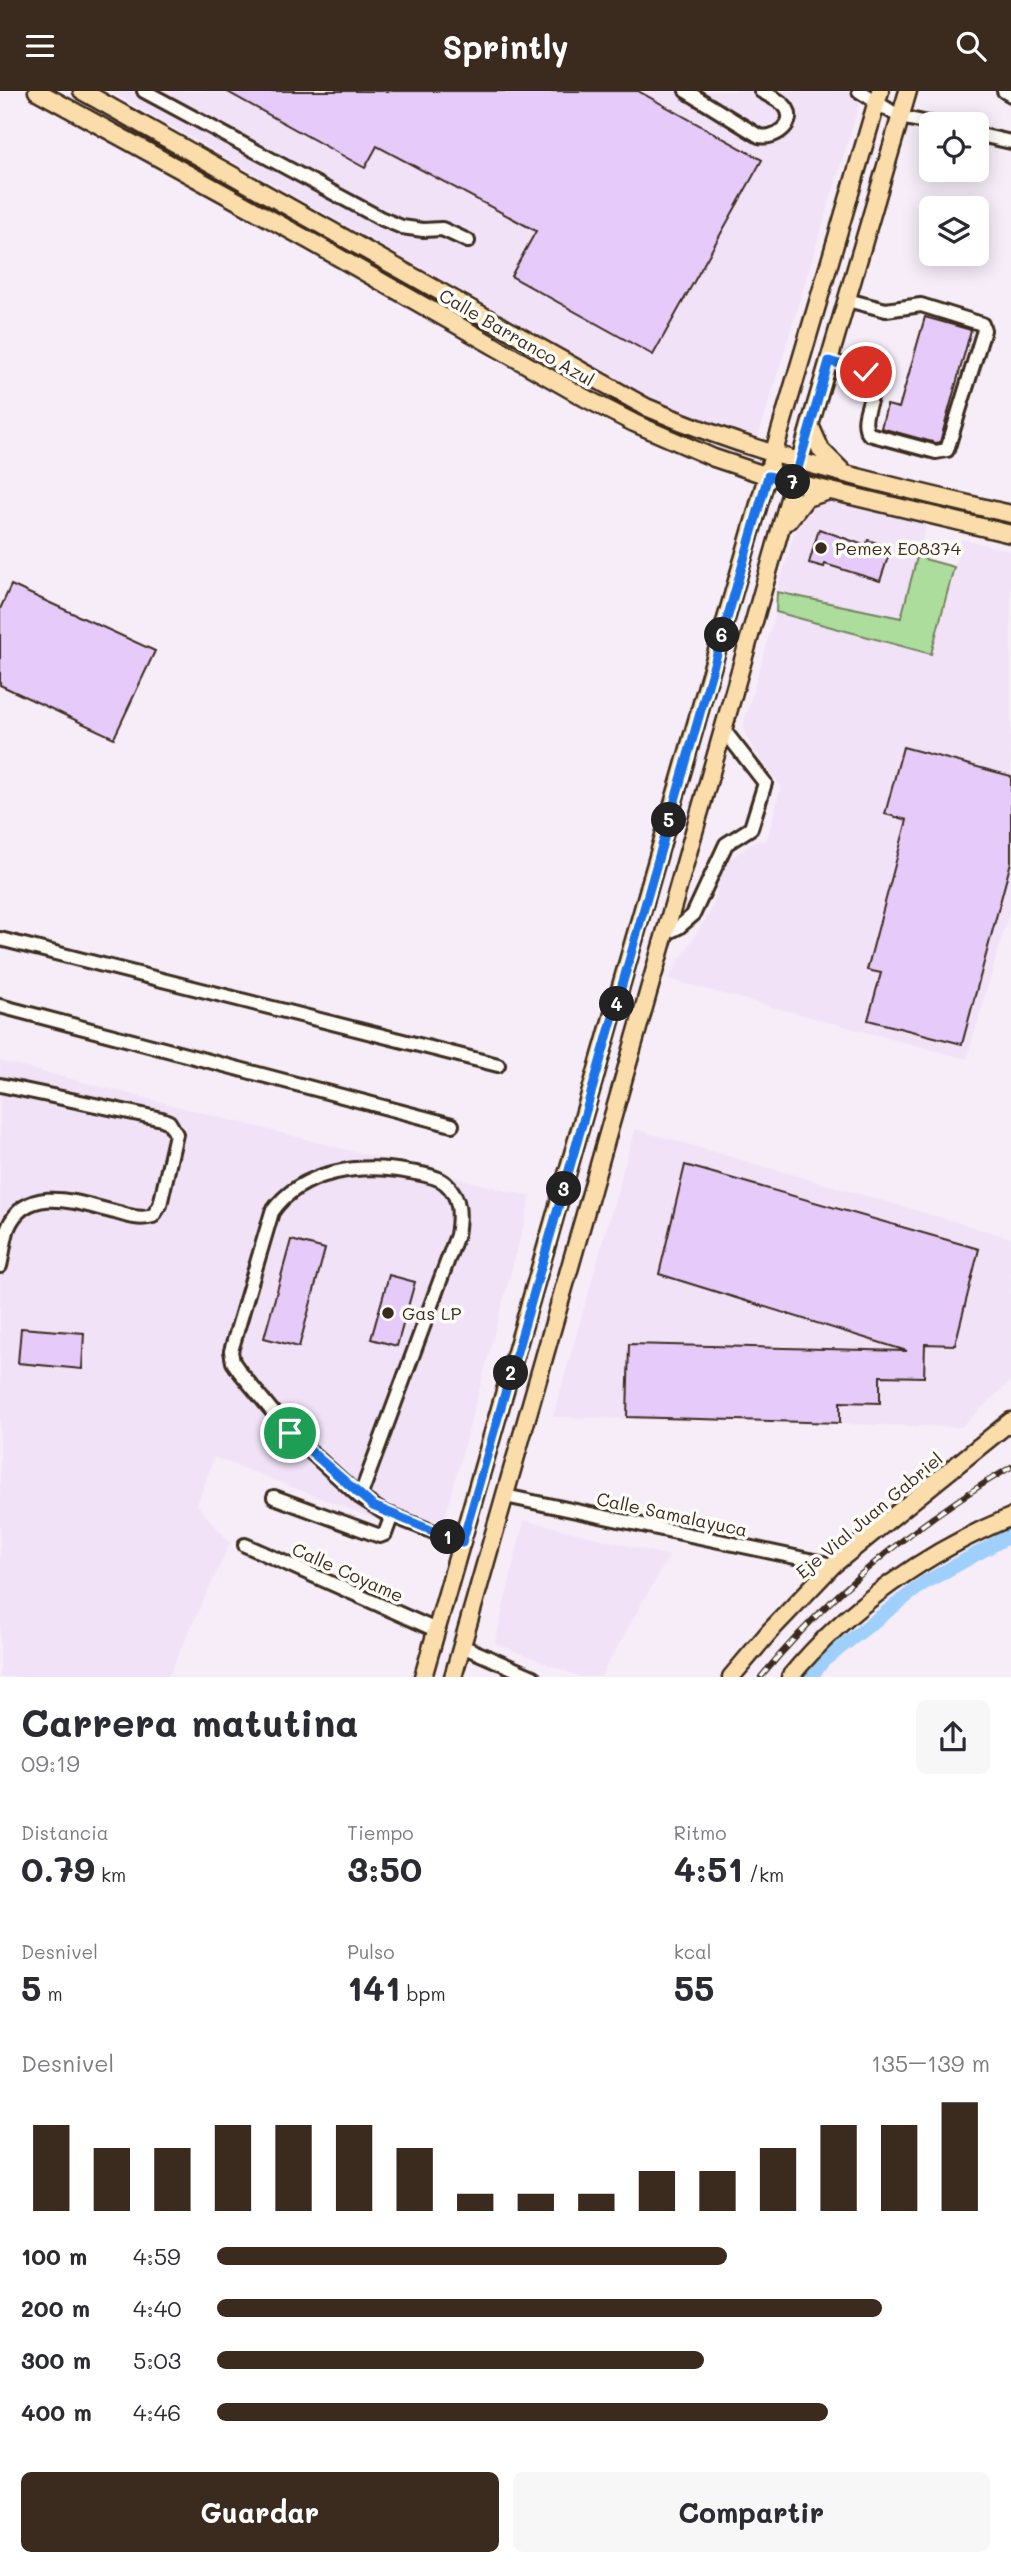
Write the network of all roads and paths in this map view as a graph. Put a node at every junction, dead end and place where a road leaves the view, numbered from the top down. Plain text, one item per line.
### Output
1 (37, 91) edge
2 (82, 91) edge
3 (144, 91) edge
4 (686, 91) edge
5 (761, 91) edge
6 (859, 91) edge
7 (908, 91) edge
8 (1004, 91) edge
9 (1011, 95) edge
10 (878, 97) edge
11 (900, 117) junction
12 (919, 121) edge
13 (989, 137) edge
14 (1011, 142) edge
15 (468, 241) dead end
16 (846, 300) junction
17 (829, 361) junction
18 (810, 425) junction
19 (773, 455) junction
20 (800, 463) junction
21 (768, 476) junction
22 (850, 476) junction
23 (794, 482) junction
24 (830, 491) junction
25 (960, 502) junction
26 (910, 510) junction
27 (1011, 514) edge
28 (1011, 534) edge
29 (777, 542) junction
30 (723, 729) junction
31 (667, 933) junction
32 (0, 939) edge
33 (0, 1006) edge
34 (498, 1065) dead end
35 (0, 1085) edge
36 (452, 1125) dead end
37 (0, 1266) edge
38 (517, 1352) junction
39 (543, 1359) junction
40 (1011, 1422) edge
41 (505, 1496) junction
42 (274, 1497) dead end
43 (360, 1497) junction
44 (392, 1515) junction
45 (1011, 1517) edge
46 (462, 1543) junction
47 (245, 1545) dead end
48 (833, 1565) junction
49 (436, 1630) junction
50 (462, 1646) junction
51 (423, 1677) edge
52 (453, 1677) edge
53 (533, 1677) edge
54 (731, 1677) edge
55 (790, 1677) edge

1 - 21 main road, Calle Barranco Azul
2 - 19 main road, Calle Barranco Azul
3 - 15 street
4 - 5 street
6 - 10 street
7 - 11 main road
8 - 9 street
10 - 11 street
10 - 19 main road
11 - 12 street
11 - 16 main road
13 - 14 street
16 - 17 main road
16 - 17 street
17 - 18 main road
18 - 20 main road
18 - 22 main road
19 - 20 main road, Calle Barranco Azul
19 - 21 main road
20 - 22 main road, Calle Barranco Azul
20 - 23 main road
21 - 23 main road, Calle Barranco Azul
21 - 38 main road
22 - 25 main road, Calle Barranco Azul
23 - 24 main road, Calle Barranco Azul
23 - 29 main road
24 - 26 main road, Calle Barranco Azul
24 - 29 main road
25 - 26 main road
25 - 27 main road, Calle Barranco Azul
26 - 28 main road, Calle Barranco Azul
29 - 30 main road
30 - 31 main road
30 - 31 street
31 - 39 main road
32 - 34 street
33 - 36 street
35 - 37 street
38 - 39 main road
38 - 46 main road
39 - 41 main road
40 - 48 main road, Eje Vial Juan Gabriel
41 - 48 street, Calle Samalayuca
41 - 50 main road
42 - 44 street
43 - 43 street
43 - 44 street
44 - 46 street
45 - 55 main road
46 - 49 main road
47 - 49 street, Calle Coyame
48 - 54 main road, Eje Vial Juan Gabriel
49 - 51 main road
50 - 52 main road
50 - 53 street

